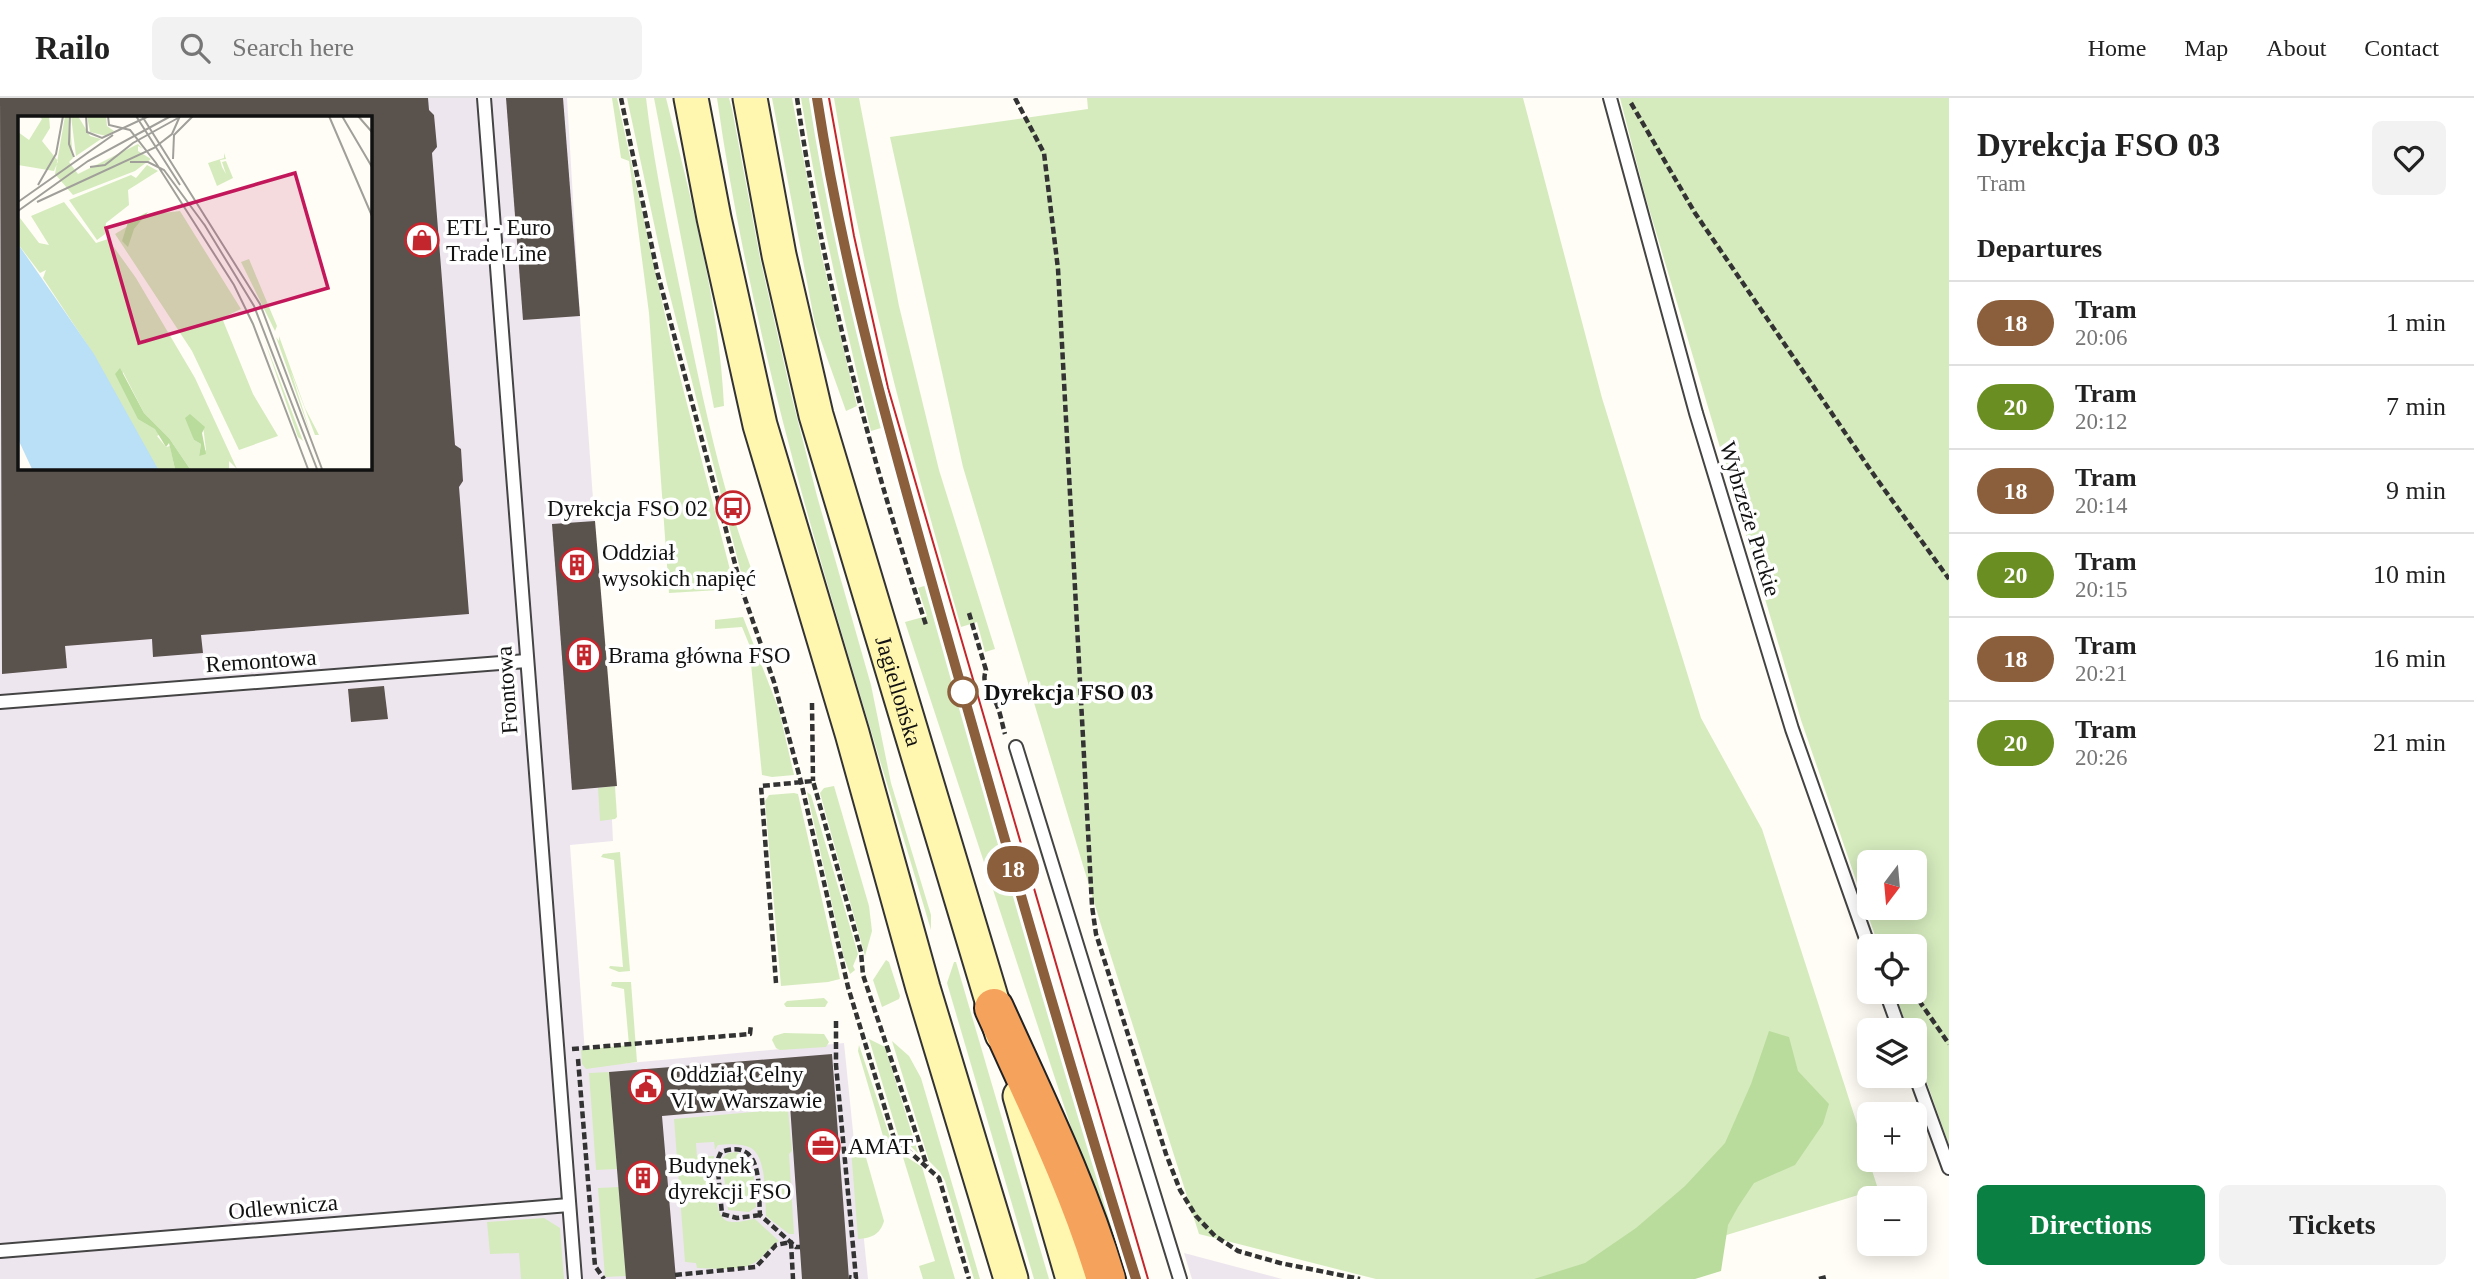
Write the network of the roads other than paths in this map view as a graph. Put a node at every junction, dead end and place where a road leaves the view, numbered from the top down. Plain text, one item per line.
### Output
1 (484, 98) edge
2 (691, 98) edge
3 (750, 98) edge
4 (1610, 98) edge
5 (526, 661) junction
6 (0, 702) edge
7 (1016, 747) road end
8 (1864, 934) edge
9 (994, 1008) junction
10 (1920, 1088) edge
11 (1949, 1167) edge
12 (569, 1205) junction
13 (0, 1251) edge
14 (575, 1279) edge
15 (1011, 1279) edge
16 (1073, 1279) edge
17 (1106, 1279) edge
18 (1181, 1279) edge

1 - 5 lane, Frontowa
2 - 15 main road
3 - 9 main road, Jagiellońska
4 - 8 lane, Wybrzeże Puckie
5 - 6 lane, Remontowa
5 - 12 lane, Frontowa
7 - 18 lane
9 - 16 main road, Jagiellońska
9 - 17 highway
10 - 11 lane
12 - 13 lane, Odlewnicza
12 - 14 lane, Frontowa

